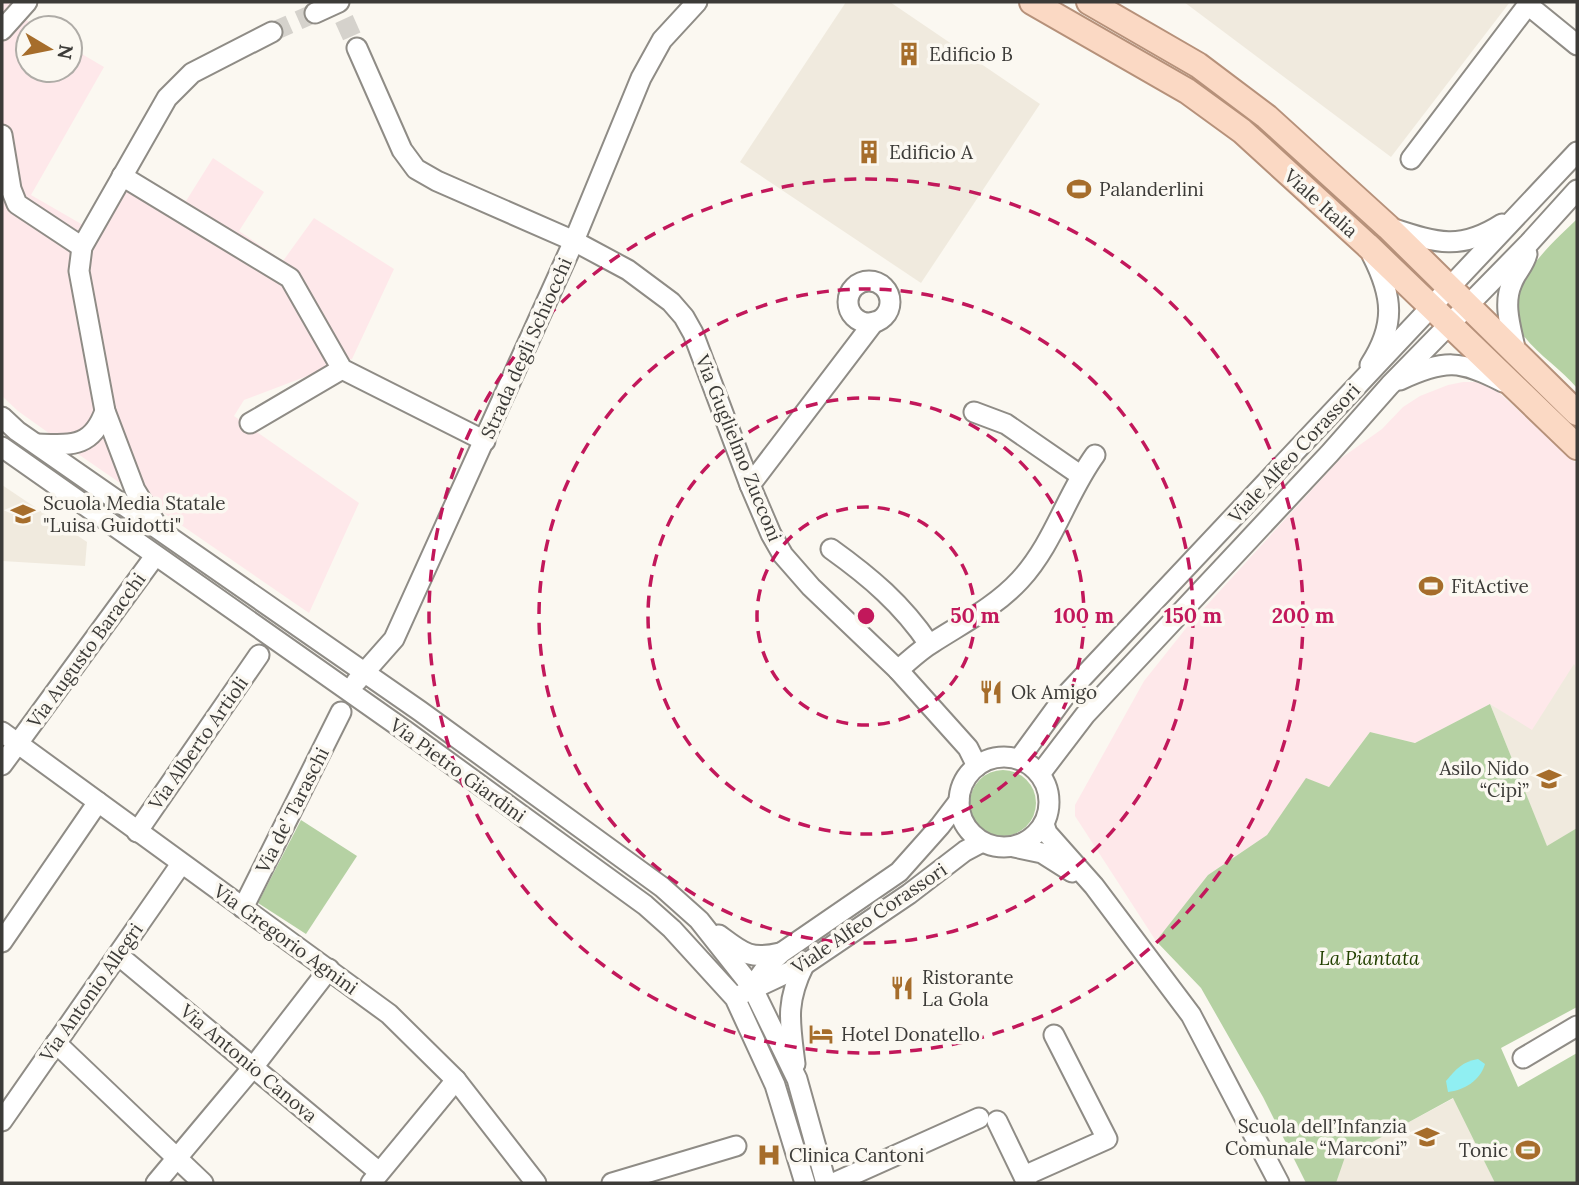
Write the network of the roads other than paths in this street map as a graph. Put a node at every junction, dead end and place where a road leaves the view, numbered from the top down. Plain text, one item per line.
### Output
1 (27, 2) edge
2 (697, 2) edge
3 (1032, 2) edge
4 (1089, 2) edge
5 (1529, 4) edge
6 (339, 6) edge
7 (315, 13) tunnel mouth
8 (2, 30) edge
9 (272, 32) tunnel mouth
10 (1577, 45) edge
11 (357, 48) tunnel mouth
12 (2, 135) edge
13 (1577, 152) edge
14 (1411, 159) dead end
15 (122, 176) junction
16 (1577, 190) edge
17 (1524, 210) junction
18 (1388, 227) junction
19 (574, 242) junction
20 (1530, 243) junction
21 (1367, 245) junction
22 (82, 247) junction
23 (1459, 297) junction
24 (1441, 315) junction
25 (874, 323) dead end
26 (1516, 354) junction
27 (342, 369) junction
28 (1390, 385) junction
29 (1517, 389) junction
30 (1354, 390) junction
31 (105, 411) junction
32 (974, 412) dead end
33 (1577, 413) edge
34 (2, 417) edge
35 (250, 423) dead end
36 (485, 441) junction
37 (37, 444) junction
38 (2, 447) edge
39 (1577, 447) edge
40 (1095, 455) dead end
41 (1080, 475) junction
42 (750, 485) junction
43 (162, 534) junction
44 (831, 549) dead end
45 (155, 556) junction
46 (929, 644) junction
47 (259, 655) dead end
48 (898, 670) junction
49 (364, 673) junction
50 (348, 691) junction
51 (341, 712) dead end
52 (10, 738) edge
53 (1018, 759) junction
54 (2, 765) edge
55 (977, 766) junction
56 (1040, 774) junction
57 (959, 801) junction
58 (98, 802) junction
59 (1044, 824) junction
60 (136, 832) junction
61 (982, 842) junction
62 (1014, 847) junction
63 (181, 864) junction
64 (1094, 886) junction
65 (243, 908) junction
66 (699, 920) junction
67 (2, 942) edge
68 (781, 953) junction
69 (118, 955) junction
70 (804, 965) junction
71 (329, 969) junction
72 (752, 987) junction
73 (735, 998) junction
74 (1577, 1026) edge
75 (1054, 1035) dead end
76 (56, 1044) junction
77 (1523, 1058) dead end
78 (254, 1066) junction
79 (797, 1079) junction
80 (456, 1080) junction
81 (2, 1121) edge
82 (736, 1146) dead end
83 (178, 1158) junction
84 (375, 1177) edge
85 (1026, 1180) edge
86 (156, 1183) edge
87 (203, 1183) edge
88 (536, 1183) edge
89 (612, 1183) edge
90 (805, 1183) edge
91 (826, 1183) edge
92 (834, 1183) edge
93 (1279, 1183) edge

1 - 8 street
2 - 19 street, Strada degli Schiocchi
3 - 21 main road, Viale Italia
4 - 18 main road, Viale Italia
5 - 10 street
5 - 14 street
6 - 7 street
9 - 15 street
11 - 19 street, Via Guglielmo Zucconi
12 - 22 street
13 - 17 street, Viale Alfeo Corassori
15 - 22 street
15 - 27 street
16 - 20 street, Viale Alfeo Corassori
17 - 18 street
17 - 23 street, Viale Alfeo Corassori
18 - 23 main road, Viale Italia
19 - 36 street, Strada degli Schiocchi
19 - 42 street, Via Guglielmo Zucconi
20 - 23 street, Viale Alfeo Corassori
20 - 26 street
21 - 24 main road, Viale Italia
21 - 30 street
22 - 31 street
23 - 24 street, Viale Alfeo Corassori
23 - 26 main road, Viale Italia
24 - 28 street, Viale Alfeo Corassori
24 - 29 main road, Viale Italia
24 - 30 street, Viale Alfeo Corassori
25 - 42 street
26 - 33 main road
27 - 35 street
27 - 36 street
28 - 29 street
28 - 56 street, Viale Alfeo Corassori
29 - 39 main road, Viale Italia
30 - 53 street, Viale Alfeo Corassori
31 - 37 street
31 - 43 street
32 - 41 street
34 - 37 street, Via Pietro Giardini
36 - 49 street, Strada degli Schiocchi
37 - 43 street, Via Pietro Giardini
38 - 45 street, Via Pietro Giardini
40 - 41 street
41 - 46 street
42 - 48 street, Via Guglielmo Zucconi
43 - 49 street, Via Pietro Giardini
44 - 46 street
45 - 50 street, Via Pietro Giardini
45 - 52 street, Via Augusto Baracchi
46 - 48 street
47 - 60 street, Via Alberto Artioli
48 - 55 street, Via Guglielmo Zucconi
49 - 50 street, Strada degli Schiocchi
49 - 66 street, Via Pietro Giardini
50 - 73 street, Via Pietro Giardini
51 - 65 street, Via de' Taraschi
52 - 54 street, Via Augusto Baracchi
52 - 58 street, Via Gregorio Agnini
53 - 55 street
53 - 56 street
55 - 57 street
56 - 59 street
57 - 61 street
57 - 68 street, Viale Alfeo Corassori
58 - 60 street, Via Gregorio Agnini
58 - 67 street
59 - 62 street
59 - 64 street
60 - 63 street, Via Gregorio Agnini
61 - 62 street
61 - 70 street, Viale Alfeo Corassori
62 - 64 street
63 - 65 street, Via Gregorio Agnini
63 - 69 street, Via Antonio Allegri
64 - 93 street
65 - 71 street, Via Gregorio Agnini
66 - 68 street, Viale Alfeo Corassori
66 - 72 street, Via Pietro Giardini
68 - 72 street, Viale Alfeo Corassori
69 - 76 street, Via Antonio Allegri
69 - 78 street, Via Antonio Canova
70 - 72 street, Viale Alfeo Corassori
70 - 79 street, Via Pietro Giardini
71 - 78 street
71 - 80 street, Via Gregorio Agnini
72 - 73 street, Viale Alfeo Corassori
72 - 79 street, Via Pietro Giardini
73 - 90 street, Via Pietro Giardini
74 - 77 street
75 - 85 street
76 - 81 street, Via Antonio Allegri
76 - 83 street
78 - 83 street
78 - 84 street, Via Antonio Canova
79 - 91 street, Via Pietro Giardini
80 - 84 street
80 - 88 street, Via Gregorio Agnini
82 - 89 street
83 - 86 street
83 - 87 street
85 - 92 street

